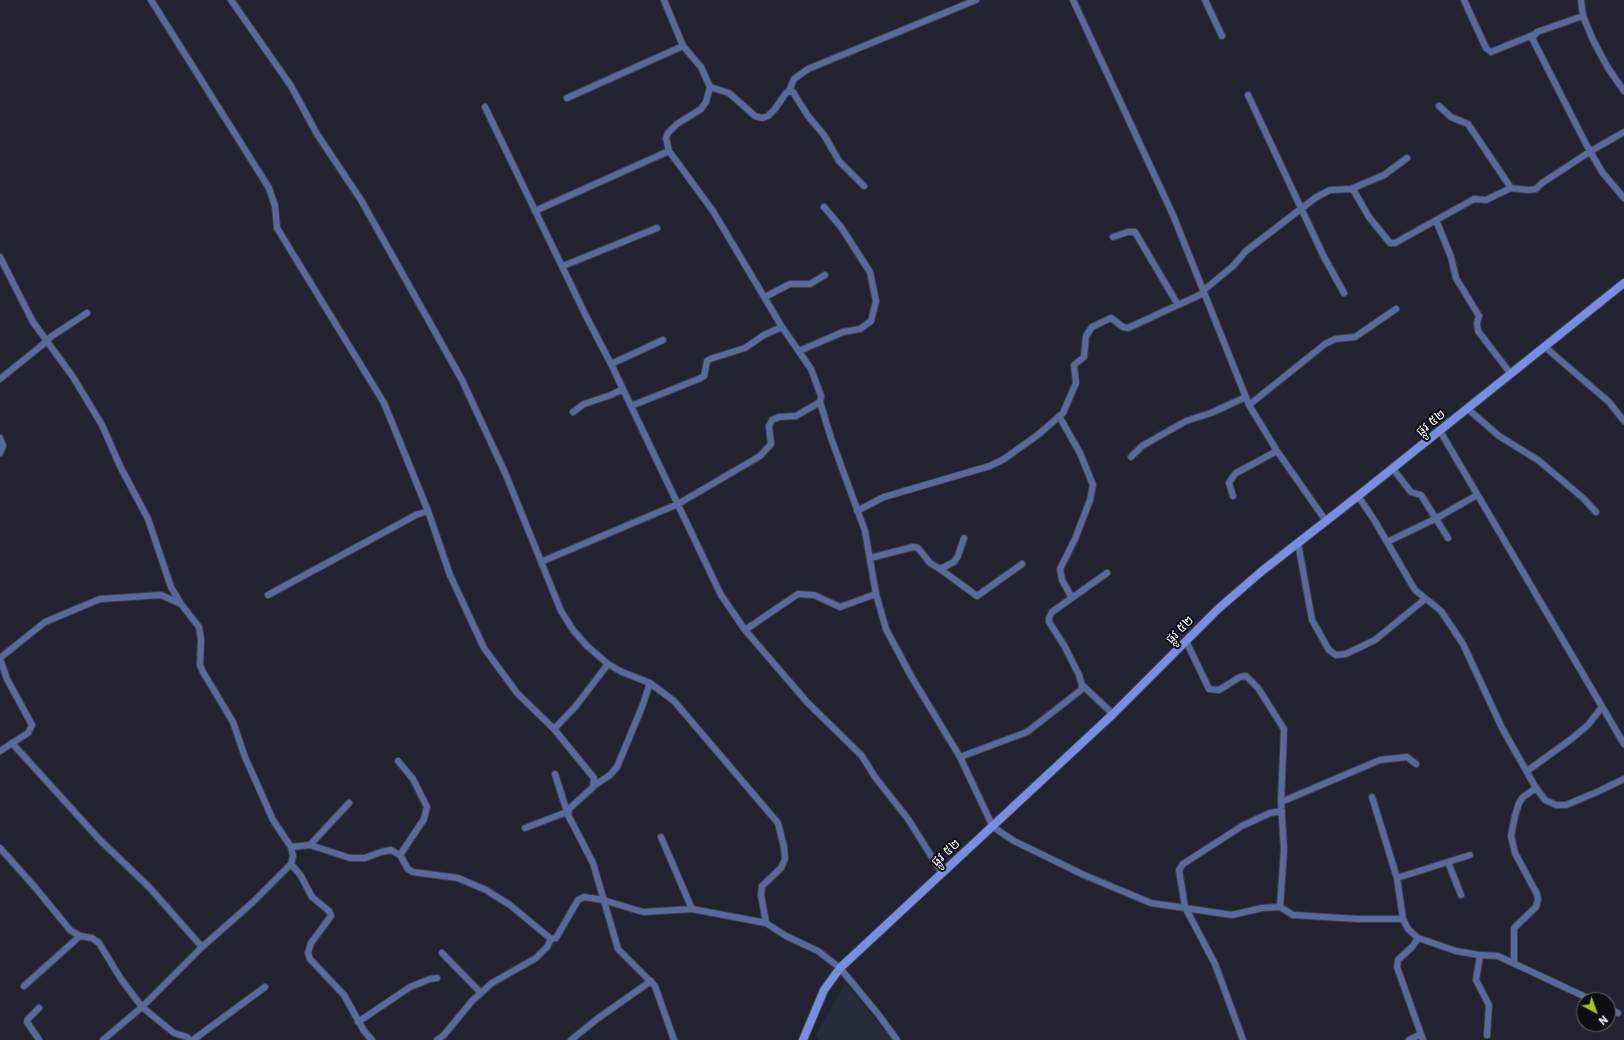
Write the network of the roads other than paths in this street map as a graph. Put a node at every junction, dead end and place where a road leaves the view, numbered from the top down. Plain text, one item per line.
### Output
1 (151, 0) edge
2 (231, 0) edge
3 (664, 0) edge
4 (976, 0) edge
5 (1073, 0) edge
6 (1205, 0) edge
7 (1464, 0) edge
8 (1581, 0) edge
9 (1583, 16) junction
10 (1533, 35) junction
11 (1222, 36) dead end
12 (683, 46) junction
13 (710, 87) junction
14 (788, 90) junction
15 (1624, 91) edge
16 (1248, 95) dead end
17 (567, 98) dead end
18 (1439, 106) dead end
19 (485, 107) dead end
20 (1624, 132) edge
21 (669, 151) junction
22 (1591, 151) junction
23 (1406, 158) dead end
24 (864, 186) dead end
25 (1511, 188) junction
26 (1351, 189) junction
27 (1624, 198) edge
28 (824, 207) dead end
29 (1302, 209) junction
30 (535, 211) junction
31 (1436, 220) junction
32 (657, 228) dead end
33 (1113, 237) dead end
34 (0, 257) edge
35 (563, 266) junction
36 (825, 275) dead end
37 (1624, 283) edge
38 (1204, 292) junction
39 (1344, 293) dead end
40 (765, 297) junction
41 (1178, 305) junction
42 (1396, 309) dead end
43 (87, 313) dead end
44 (782, 327) junction
45 (48, 340) junction
46 (663, 340) dead end
47 (1545, 347) junction
48 (799, 351) junction
49 (611, 364) junction
50 (1511, 374) junction
51 (0, 379) edge
52 (623, 389) junction
53 (1246, 397) junction
54 (820, 402) junction
55 (1249, 405) junction
56 (631, 406) junction
57 (1468, 409) junction
58 (573, 412) dead end
59 (1059, 416) junction
60 (1624, 421) edge
61 (1440, 431) junction
62 (0, 438) edge
63 (1277, 451) junction
64 (0, 453) edge
65 (1131, 457) dead end
66 (1392, 469) junction
67 (1478, 495) junction
68 (1233, 496) dead end
69 (1358, 496) junction
70 (678, 504) junction
71 (428, 511) junction
72 (857, 511) junction
73 (1596, 512) dead end
74 (1437, 518) junction
75 (1326, 521) junction
76 (964, 538) dead end
77 (1448, 538) dead end
78 (1387, 542) junction
79 (1298, 543) junction
80 (870, 558) junction
81 (542, 561) junction
82 (1022, 564) dead end
83 (940, 570) junction
84 (1107, 573) dead end
85 (876, 594) junction
86 (268, 595) dead end
87 (1072, 598) junction
88 (1425, 599) junction
89 (181, 604) junction
90 (745, 630) junction
91 (1186, 642) junction
92 (0, 658) edge
93 (608, 664) junction
94 (650, 683) junction
95 (1082, 685) junction
96 (1602, 707) junction
97 (1113, 714) junction
98 (554, 730) junction
99 (12, 744) junction
100 (1624, 744) edge
101 (0, 751) edge
102 (960, 757) junction
103 (398, 761) dead end
104 (1416, 764) dead end
105 (1528, 771) junction
106 (555, 774) dead end
107 (1624, 778) edge
108 (595, 784) junction
109 (1536, 788) junction
110 (1372, 797) dead end
111 (1281, 802) junction
112 (349, 803) dead end
113 (1282, 811) junction
114 (567, 812) junction
115 (525, 828) dead end
116 (993, 828) junction
117 (661, 837) dead end
118 (310, 845) junction
119 (291, 847) junction
120 (0, 848) edge
121 (400, 855) junction
122 (1470, 855) dead end
123 (1448, 862) junction
124 (291, 864) junction
125 (942, 873) junction
126 (1397, 878) junction
127 (1461, 895) dead end
128 (603, 900) junction
129 (1185, 907) junction
130 (1280, 907) junction
131 (692, 909) junction
132 (1403, 919) junction
133 (766, 923) junction
134 (80, 936) junction
135 (1418, 938) junction
136 (551, 939) junction
137 (202, 947) junction
138 (442, 953) dead end
139 (1480, 955) junction
140 (1514, 962) junction
141 (840, 968) junction
142 (437, 978) dead end
143 (651, 981) junction
144 (24, 986) dead end
145 (265, 987) dead end
146 (1576, 992) edge
147 (481, 993) junction
148 (142, 1007) junction
149 (38, 1008) dead end
150 (358, 1022) junction
151 (1487, 1035) dead end
152 (1422, 1037) edge
153 (39, 1040) edge
154 (102, 1040) edge
155 (192, 1040) edge
156 (372, 1040) edge
157 (437, 1040) edge
158 (571, 1040) edge
159 (674, 1040) edge
160 (802, 1040) edge
161 (897, 1040) edge
162 (1243, 1040) edge
163 (1409, 1040) edge

1 - 71 street
2 - 81 street
3 - 12 street
4 - 14 street
5 - 38 street
6 - 11 street
7 - 10 street
8 - 9 street
9 - 10 street
9 - 15 street
10 - 22 street
12 - 13 street
12 - 17 street
13 - 14 street
13 - 21 street
14 - 24 street
16 - 29 street
18 - 25 street
19 - 30 street
20 - 22 street
21 - 30 street
21 - 40 street
22 - 25 street
22 - 27 street
23 - 26 street
25 - 31 street
26 - 29 street
26 - 31 street
28 - 48 street
29 - 38 street
29 - 39 street
30 - 35 street
31 - 50 street
32 - 35 street
33 - 41 street
34 - 45 street
35 - 49 street
36 - 40 street
37 - 47 street, ផ្លូវ ៥២
38 - 41 street
38 - 53 street
40 - 44 street
41 - 59 street
42 - 55 street
43 - 45 street
44 - 48 street
44 - 56 street
45 - 51 street
45 - 89 street
46 - 49 street
47 - 50 street, ផ្លូវ ៥២
47 - 60 street
48 - 54 street
49 - 52 street
50 - 57 street, ផ្លូវ ៥២
52 - 56 street
52 - 58 street
53 - 55 street
53 - 65 street
54 - 70 street
54 - 72 street
55 - 63 street
56 - 70 street
57 - 61 street, ផ្លូវ ៥២
57 - 73 street
59 - 72 street
59 - 87 street
61 - 66 street, ផ្លូវ ៥២
61 - 67 street
62 - 64 street
63 - 68 street
63 - 75 street
66 - 69 street, ផ្លូវ ៥២
66 - 74 street
67 - 74 street
67 - 96 street
69 - 75 street, ផ្លូវ ៥២
69 - 78 street
70 - 81 street
70 - 90 street
71 - 86 street
71 - 98 street
72 - 80 street
74 - 77 street
74 - 78 street
75 - 79 street, ផ្លូវ ៥២
76 - 83 street
78 - 88 street
79 - 88 street
79 - 91 street, ផ្លូវ ៥២
80 - 83 street
80 - 85 street
81 - 93 street
82 - 83 street
84 - 87 street
85 - 90 street
85 - 102 street
87 - 95 street
88 - 105 street
89 - 92 street
89 - 119 street
90 - 125 street
91 - 97 street, ផ្លូវ ៥២
91 - 111 street
92 - 99 street
93 - 94 street
93 - 98 street
94 - 108 street
94 - 133 street
95 - 97 street
95 - 102 street
96 - 100 street
96 - 105 street
97 - 116 street, ផ្លូវ ៥២
98 - 108 street
99 - 101 street
99 - 137 street
102 - 116 street
103 - 121 street
104 - 111 street
105 - 109 street
106 - 114 street
107 - 109 street
108 - 114 street
109 - 140 street
110 - 126 street
111 - 113 street
112 - 118 street
113 - 129 street
113 - 130 street
114 - 115 street
114 - 128 street
116 - 125 street, ផ្លូវ ៥២
116 - 129 street
117 - 131 street
118 - 119 street
118 - 121 street
119 - 124 street
120 - 134 street
121 - 136 street
122 - 123 street
123 - 126 street
123 - 127 street
124 - 137 street
124 - 150 street
125 - 141 street, ផ្លូវ ៥២
126 - 132 street
128 - 131 street
128 - 136 street
128 - 143 street
129 - 130 street
129 - 162 street
130 - 132 street
131 - 133 street
132 - 135 street
133 - 141 street
134 - 144 street
134 - 148 street
135 - 139 street
135 - 152 street
136 - 147 street
137 - 148 street
138 - 147 street
139 - 140 street
139 - 151 street
140 - 146 street
141 - 160 street, ផ្លូវ ៥២
141 - 161 street
142 - 150 street
143 - 158 street
143 - 159 street
145 - 155 street
147 - 157 street
148 - 154 street
148 - 155 street
149 - 153 street
150 - 156 street
152 - 163 street

